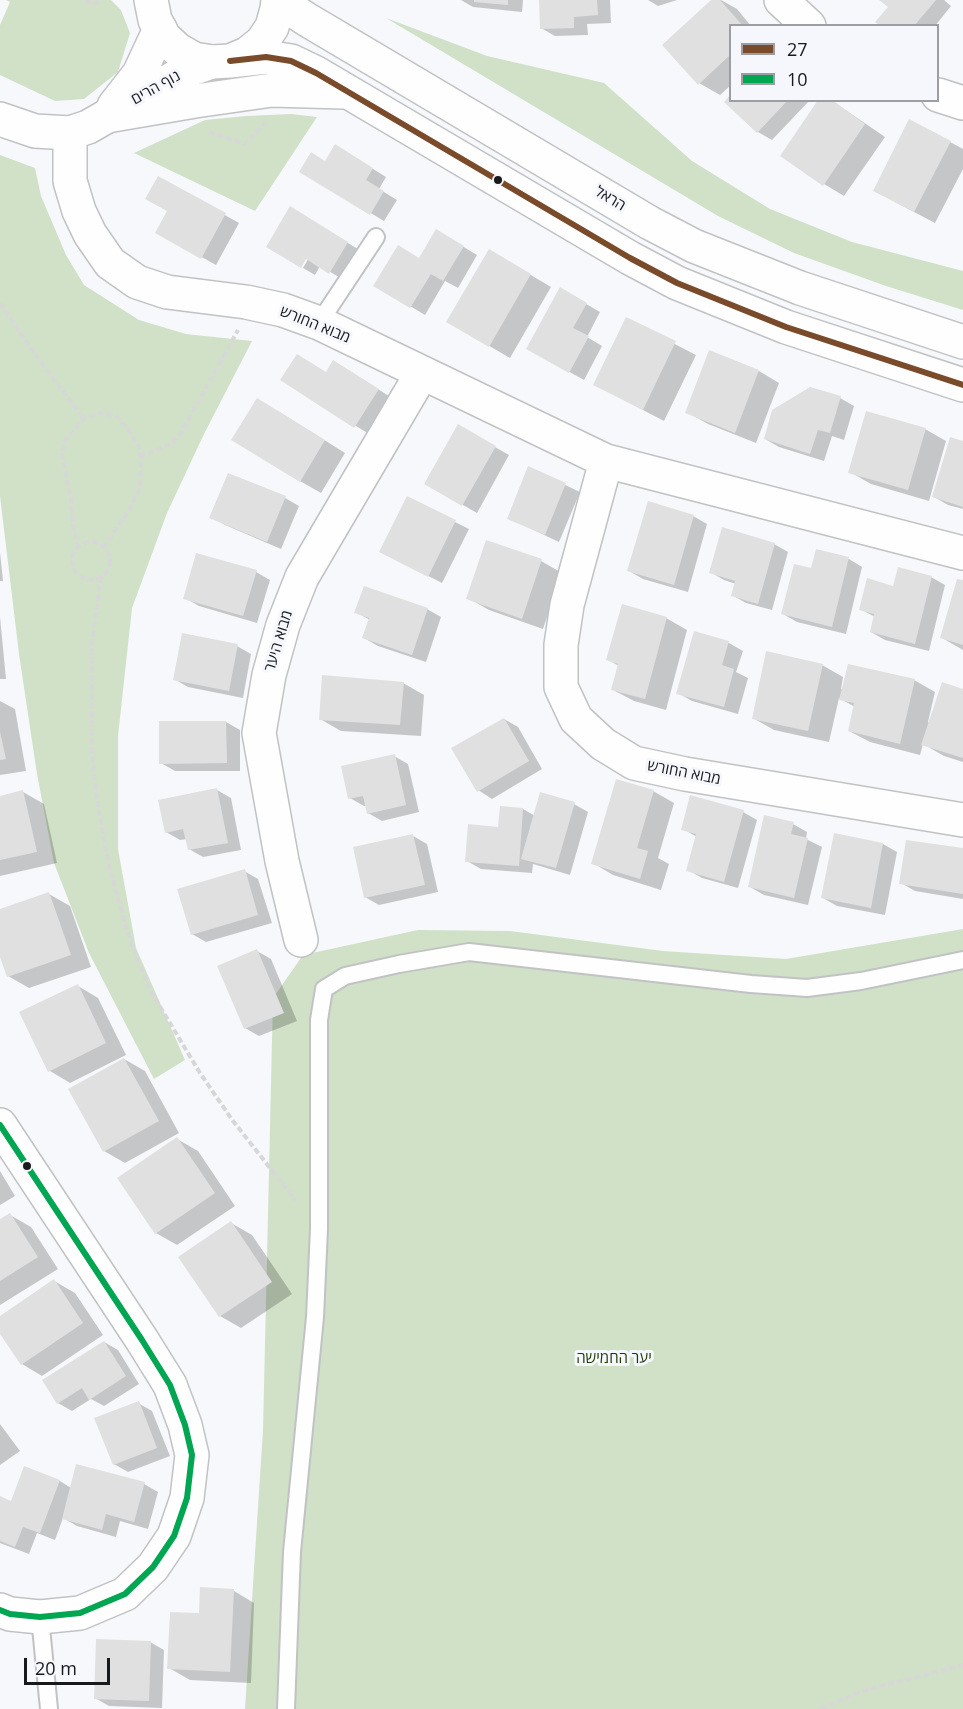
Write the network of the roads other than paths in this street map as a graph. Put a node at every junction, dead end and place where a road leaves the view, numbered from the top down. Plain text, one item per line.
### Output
1 (278, 0) edge
2 (285, 0) edge
3 (781, 0) edge
4 (156, 15) edge
5 (807, 24) edge
6 (221, 62) junction
7 (350, 93) junction
8 (939, 95) edge
9 (963, 103) edge
10 (105, 117) junction
11 (0, 119) edge
12 (70, 133) junction
13 (376, 237) dead end
14 (319, 323) junction
15 (963, 342) edge
16 (422, 373) junction
17 (963, 385) edge
18 (606, 461) junction
19 (963, 553) edge
20 (963, 820) edge
21 (301, 940) dead end
22 (963, 960) edge
23 (0, 1125) edge
24 (0, 1610) edge
25 (40, 1617) junction
26 (49, 1709) edge
27 (286, 1709) edge

1 - 6 street
2 - 15 street, הראל
3 - 5 street
4 - 6 street
4 - 10 street, נוף הרים
6 - 7 street
6 - 10 street, נוף הרים
7 - 10 street
7 - 17 street
8 - 9 street
10 - 12 street, נוף הרים
11 - 12 street, נוף הרים
12 - 14 street, מבוא החורש
13 - 14 lane
14 - 16 street, מבוא החורש
16 - 18 street, מבוא החורש
16 - 21 street, מבוא היער
18 - 19 street, מבוא החורש
18 - 20 street, מבוא החורש
22 - 27 lane
23 - 25 street
24 - 25 street
25 - 26 lane

